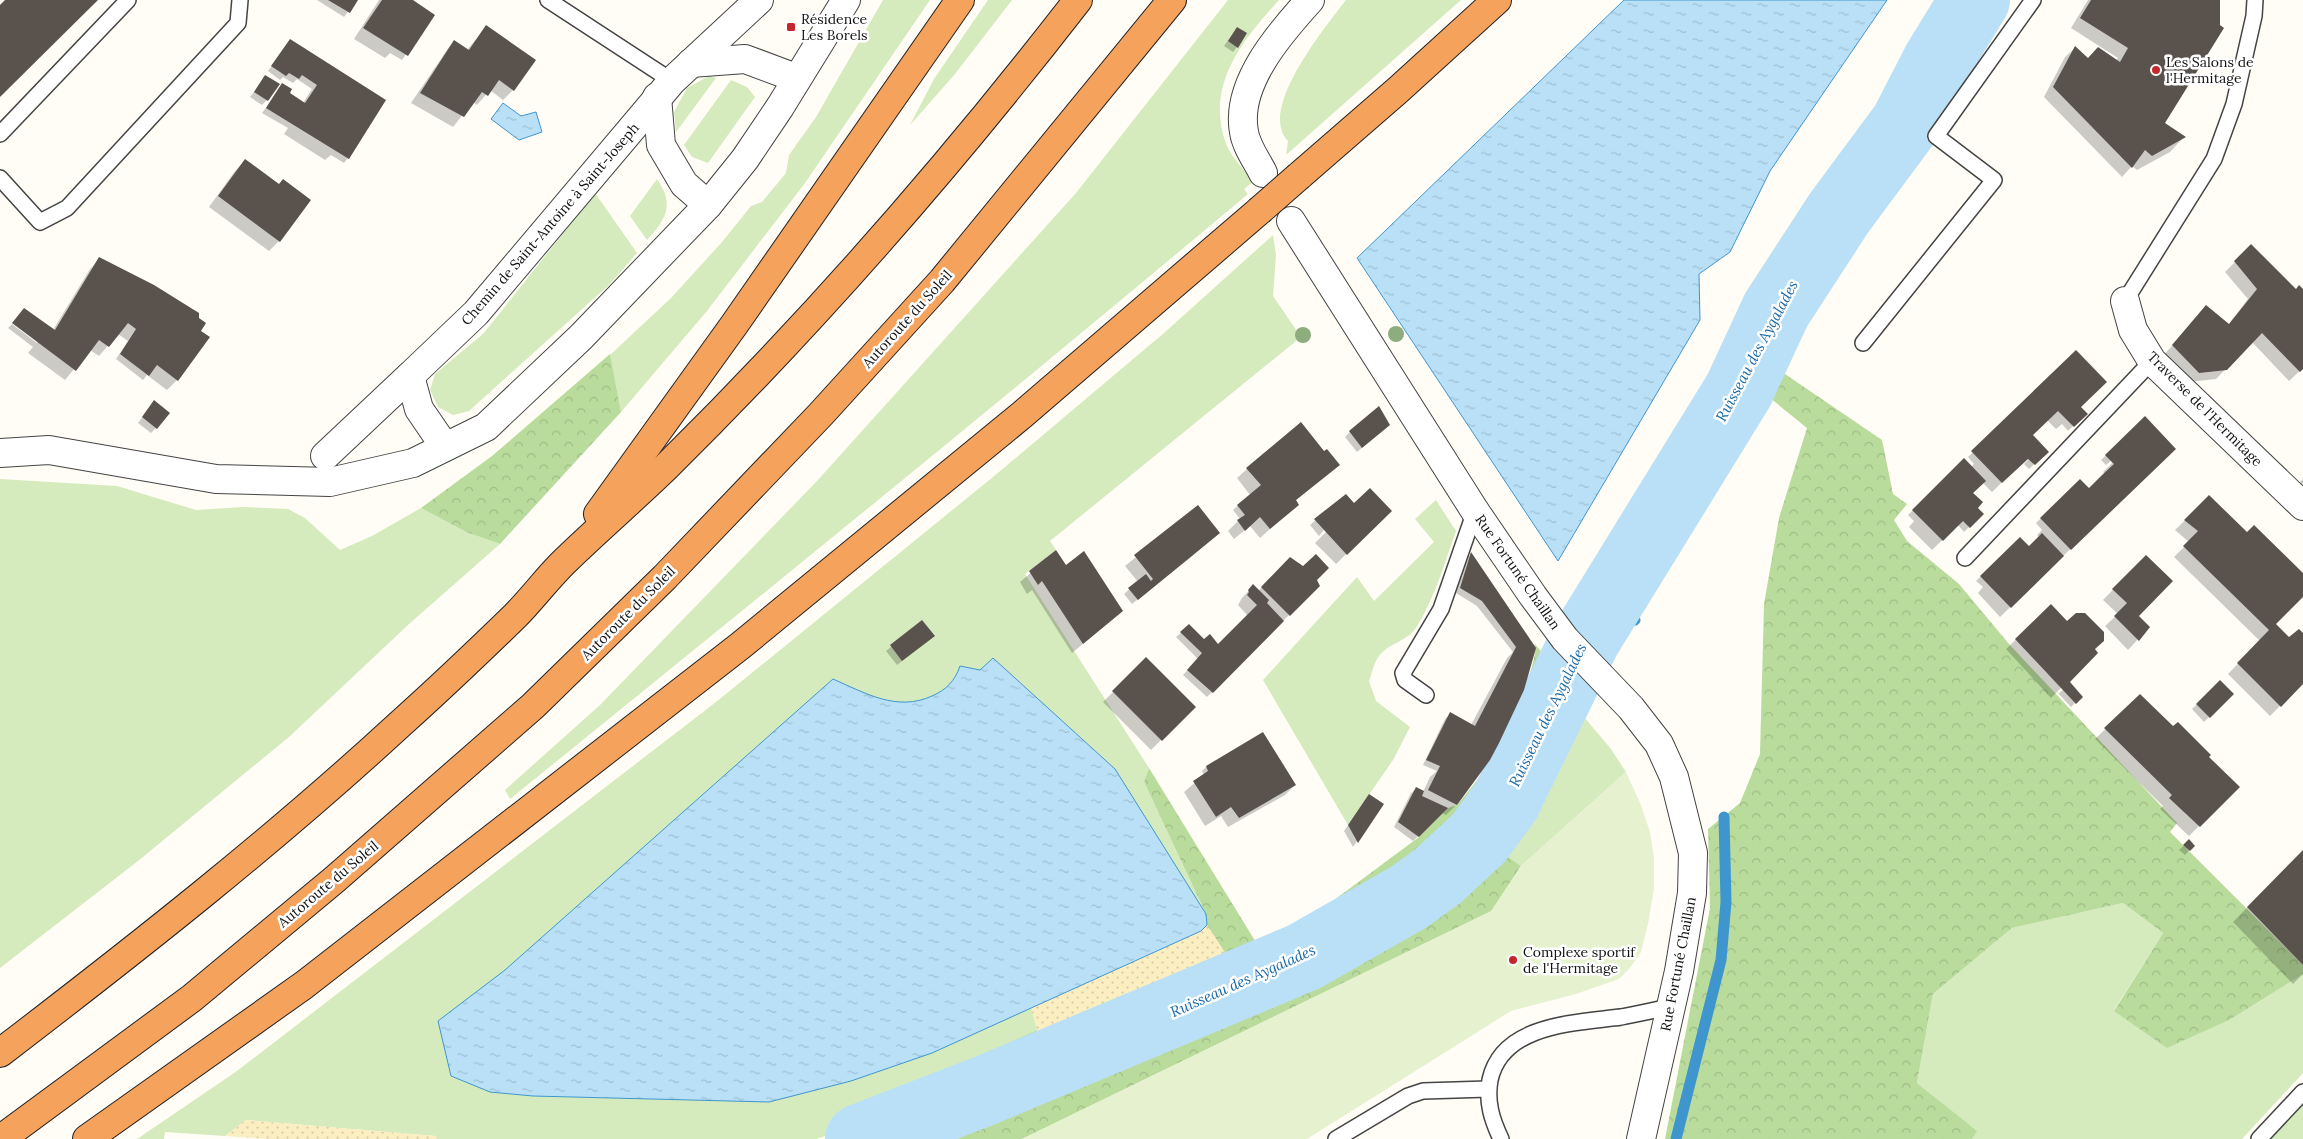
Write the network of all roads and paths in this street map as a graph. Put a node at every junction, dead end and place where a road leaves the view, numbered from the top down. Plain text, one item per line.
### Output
1 (128, 0) edge
2 (240, 0) edge
3 (548, 0) edge
4 (759, 0) edge
5 (846, 0) edge
6 (960, 0) edge
7 (1078, 0) edge
8 (1172, 0) edge
9 (1310, 0) edge
10 (1497, 0) edge
11 (2033, 0) edge
12 (2255, 0) edge
13 (691, 63) junction
14 (796, 78) junction
15 (665, 89) junction
16 (0, 134) edge
17 (1263, 173) dead end
18 (0, 178) edge
19 (708, 205) junction
20 (1291, 220) dead end
21 (2125, 301) joint
22 (1863, 343) dead end
23 (2152, 360) junction
24 (410, 376) junction
25 (445, 447) junction
26 (0, 453) edge
27 (325, 456) dead end
28 (2303, 506) edge
29 (1475, 512) junction
30 (1964, 558) dead end
31 (562, 564) junction
32 (1426, 695) dead end
33 (1670, 1006) junction
34 (0, 1053) edge
35 (1488, 1089) junction
36 (2303, 1092) edge
37 (1, 1139) edge
38 (86, 1139) edge
39 (1336, 1139) edge
40 (1501, 1139) edge
41 (1641, 1139) edge
42 (2259, 1139) edge

1 - 16 lane
2 - 18 lane
3 - 15 lane
4 - 13 street, Chemin de Saint-Antoine à Saint-Joseph
5 - 14 street
6 - 31 highway
7 - 31 highway
8 - 37 highway, Autoroute du Soleil
9 - 17 street
10 - 38 highway, bridge
11 - 22 lane
12 - 21 lane
13 - 14 street
13 - 15 street, Chemin de Saint-Antoine à Saint-Joseph
14 - 19 street
15 - 19 street, Chemin de Saint-Antoine à Saint-Joseph
15 - 24 street, Chemin de Saint-Antoine à Saint-Joseph
19 - 25 street
20 - 29 street, Rue Fortuné Chaillan
21 - 23 street, Traverse de l'Hermitage
23 - 28 street, Traverse de l'Hermitage
23 - 30 lane
24 - 25 street
24 - 27 street, Chemin de Saint-Antoine à Saint-Joseph
25 - 26 street
29 - 32 lane
29 - 33 street, Rue Fortuné Chaillan
31 - 34 highway
33 - 35 lane
33 - 41 street, Rue Fortuné Chaillan
35 - 39 lane
35 - 40 lane
36 - 42 lane

